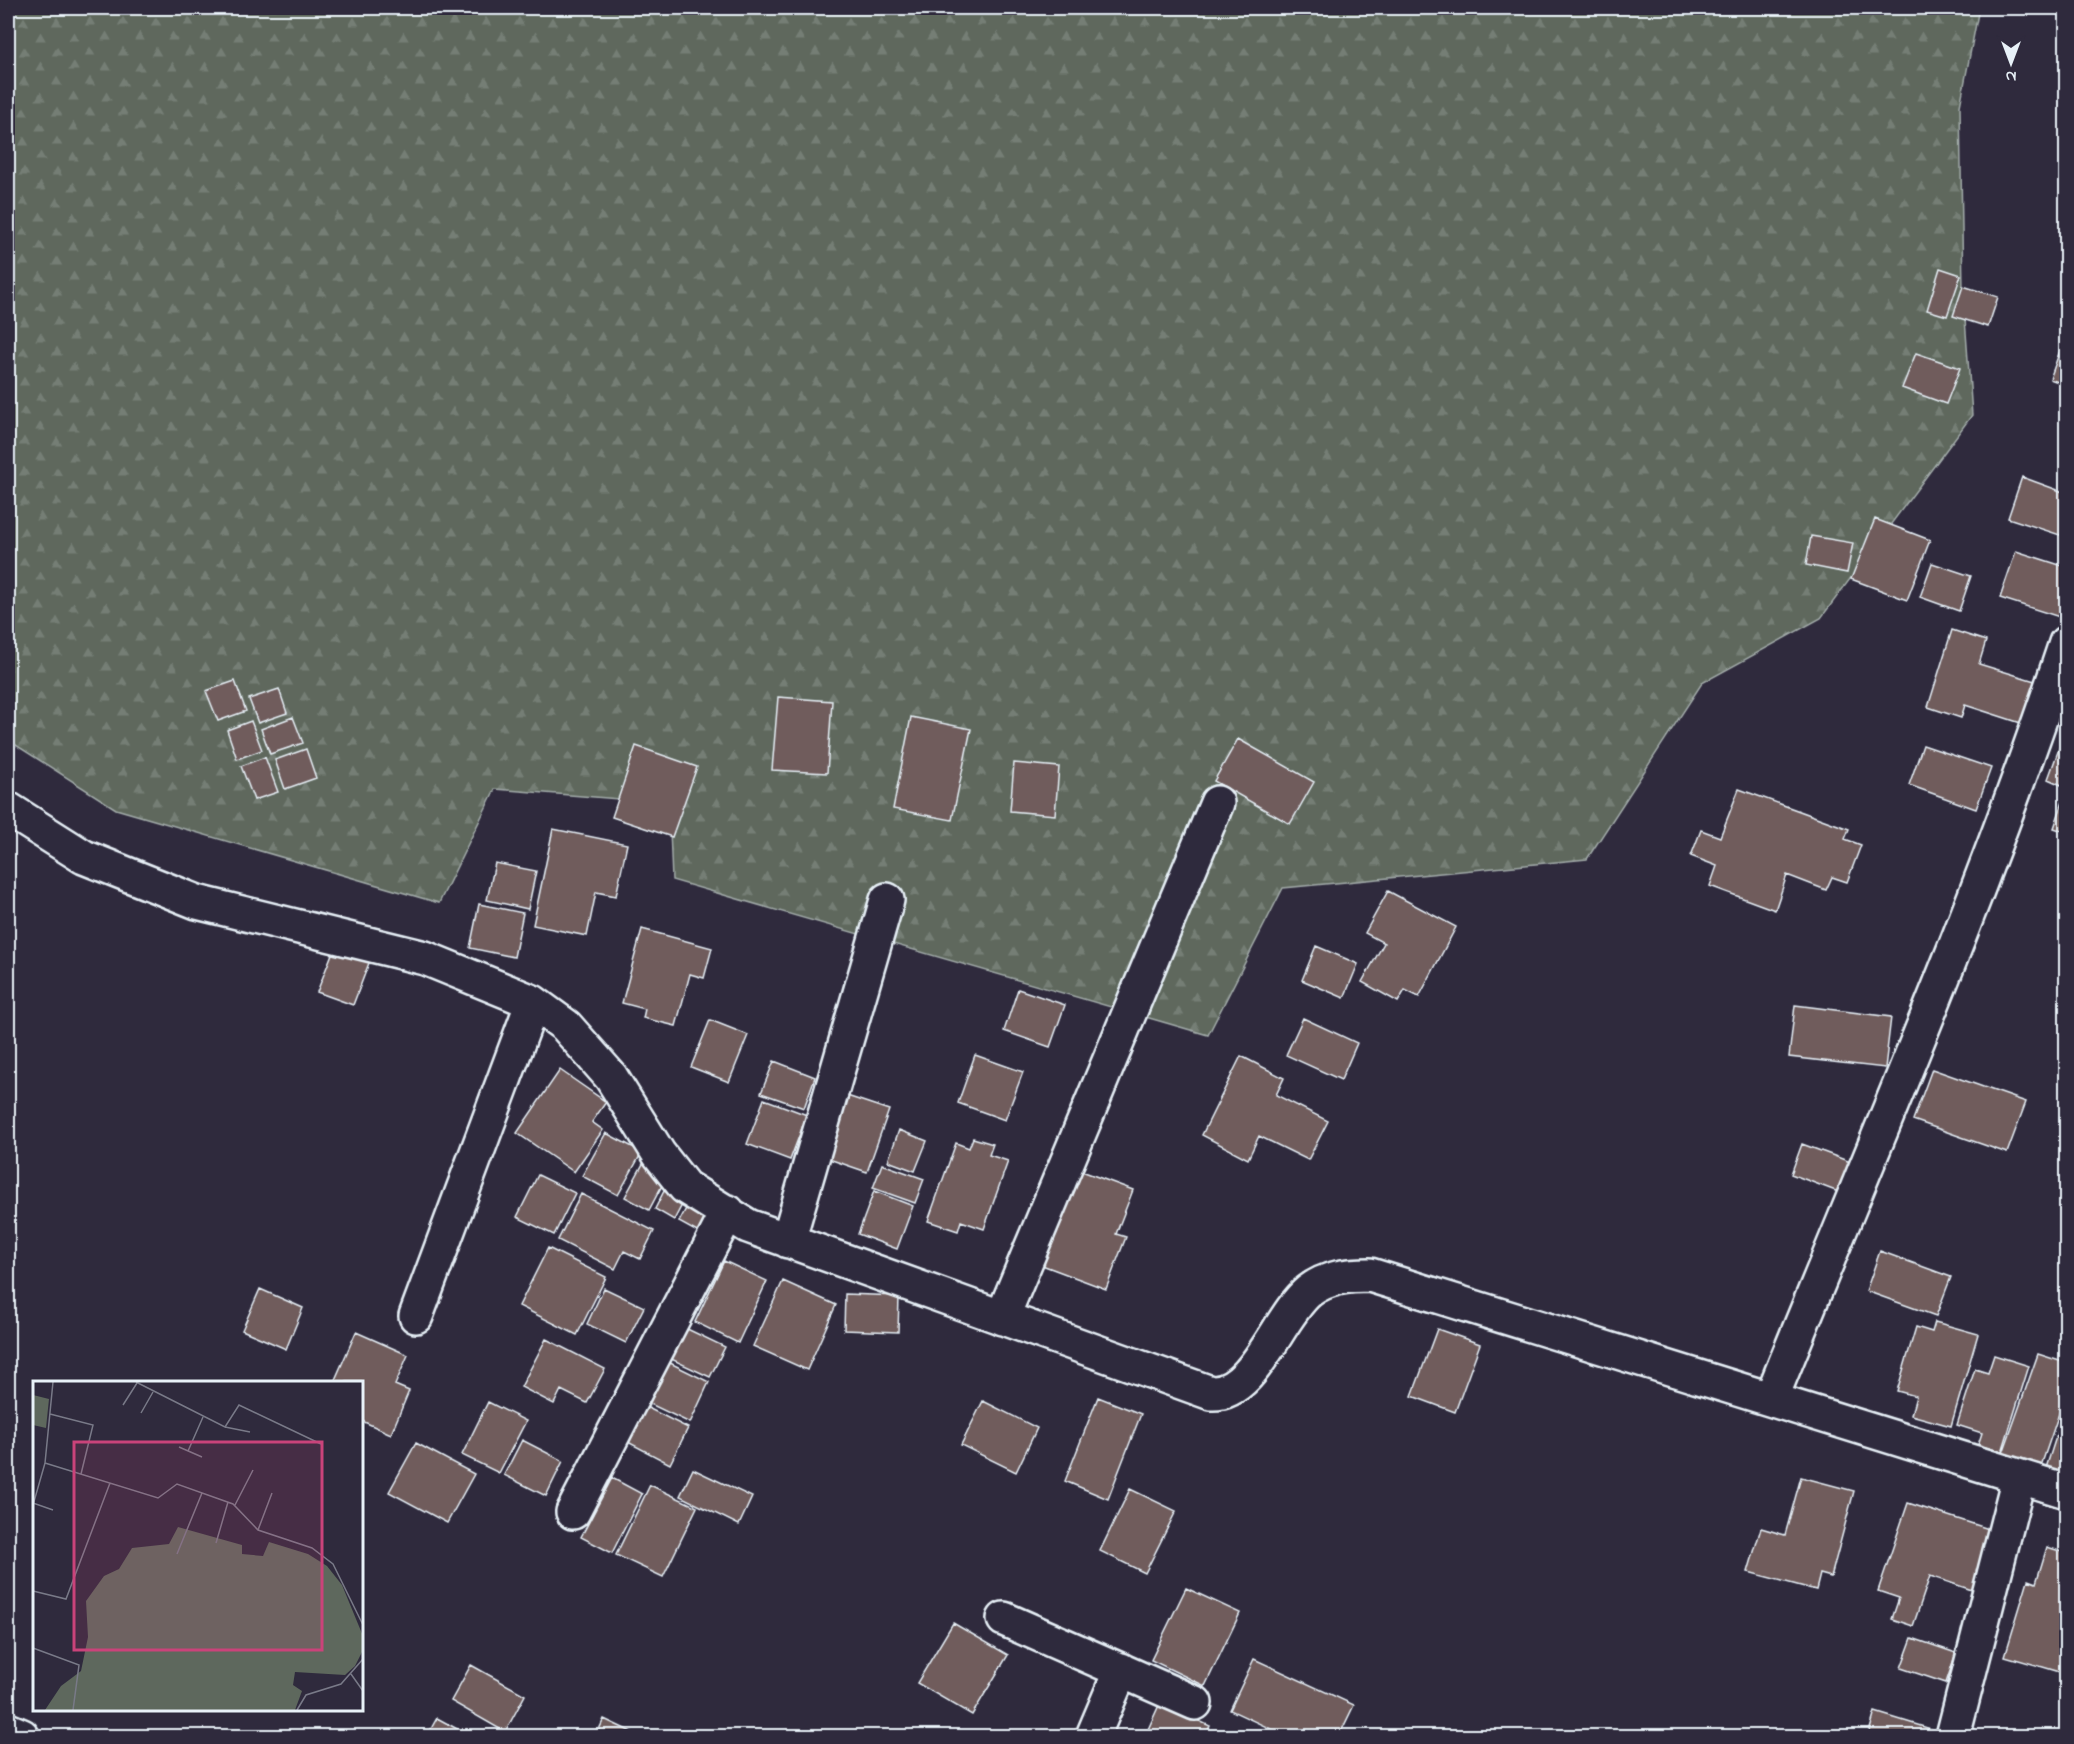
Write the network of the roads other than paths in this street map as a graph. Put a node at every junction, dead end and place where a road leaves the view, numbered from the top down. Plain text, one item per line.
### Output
1 (2067, 643) edge
2 (1217, 803) dead end
3 (8, 809) edge
4 (887, 900) dead end
5 (533, 1002) junction
6 (728, 1212) junction
7 (788, 1241) junction
8 (416, 1316) dead end
9 (1002, 1318) junction
10 (1770, 1400) junction
11 (2019, 1477) junction
12 (2067, 1491) edge
13 (573, 1512) dead end
14 (1004, 1619) dead end
15 (1121, 1670) junction
16 (1195, 1703) dead end
17 (8, 1730) edge
18 (22, 1737) edge
19 (1093, 1737) edge
20 (1953, 1737) edge

1 - 10 street
2 - 9 street
3 - 5 street
4 - 7 street
5 - 6 street
5 - 8 street
6 - 7 street
6 - 13 street
7 - 9 street
9 - 10 street
10 - 11 street
11 - 12 street
11 - 20 street
14 - 15 street
15 - 16 street
15 - 19 street
17 - 18 street

